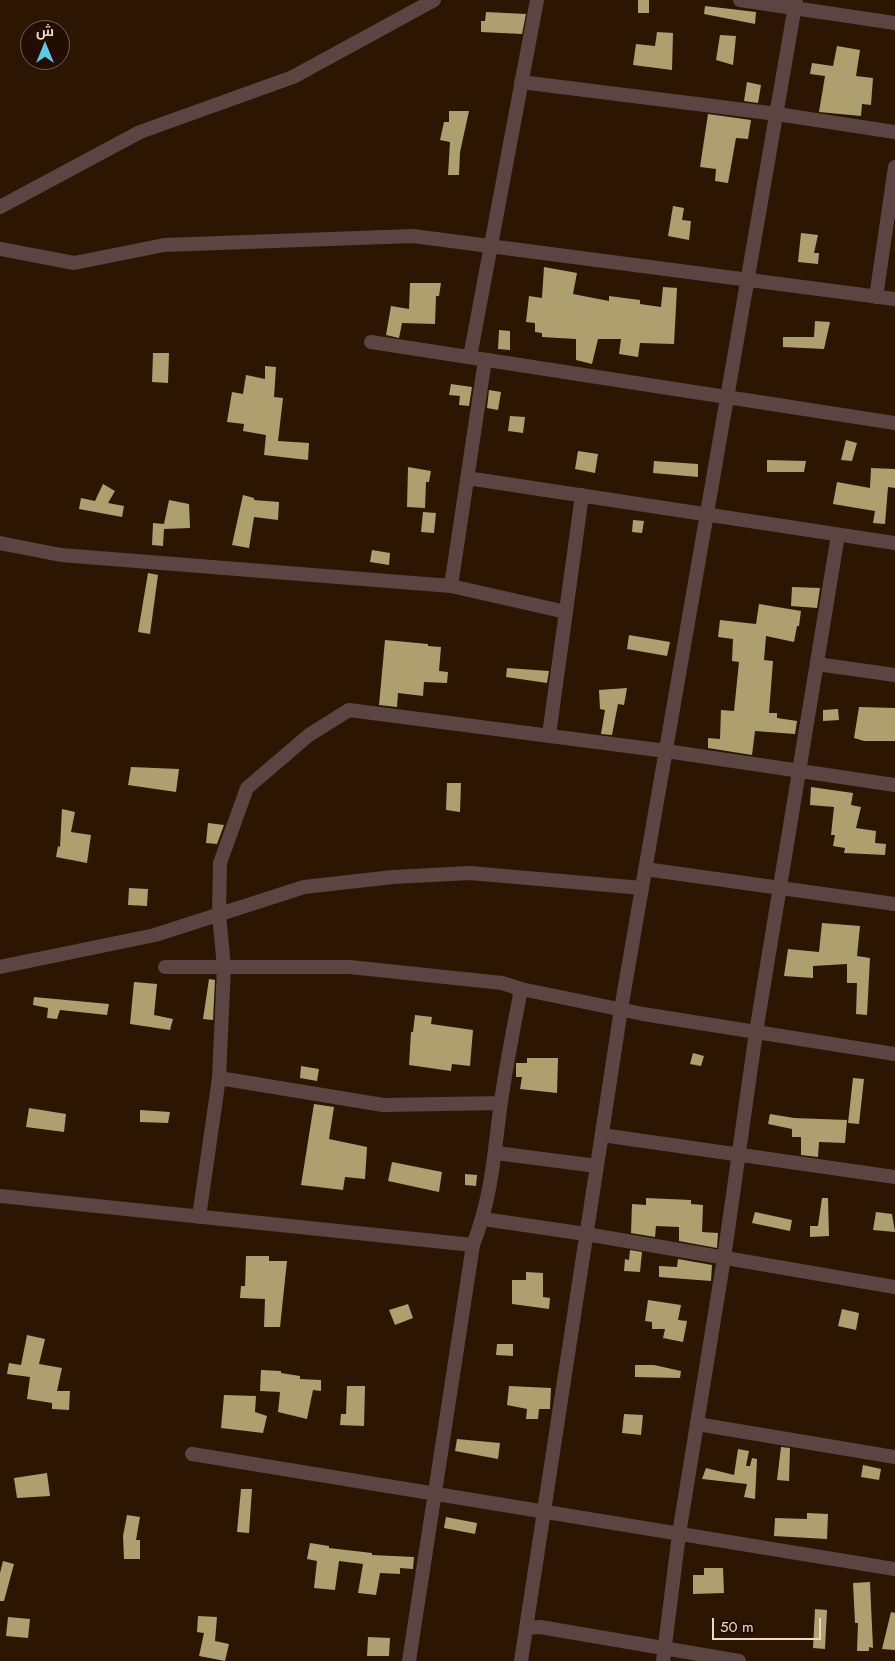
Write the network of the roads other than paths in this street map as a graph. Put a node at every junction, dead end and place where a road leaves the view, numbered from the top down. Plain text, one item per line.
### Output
1 (434, 0) edge
2 (536, 0) edge
3 (740, 0) edge
4 (796, 4) edge
5 (895, 23) edge
6 (521, 82) junction
7 (777, 114) junction
8 (895, 132) edge
9 (895, 167) edge
10 (0, 206) edge
11 (490, 246) junction
12 (0, 249) edge
13 (748, 280) junction
14 (876, 297) junction
15 (895, 299) edge
16 (371, 342) dead end
17 (470, 357) junction
18 (485, 360) junction
19 (728, 396) junction
20 (895, 424) edge
21 (467, 478) junction
22 (582, 496) junction
23 (707, 514) junction
24 (838, 535) junction
25 (0, 543) edge
26 (895, 543) edge
27 (451, 586) junction
28 (566, 612) junction
29 (816, 664) junction
30 (895, 675) edge
31 (550, 736) junction
32 (666, 750) junction
33 (799, 770) junction
34 (895, 785) edge
35 (645, 869) junction
36 (642, 888) junction
37 (780, 888) junction
38 (895, 904) edge
39 (219, 915) junction
40 (0, 967) edge
41 (165, 967) dead end
42 (224, 967) junction
43 (520, 989) junction
44 (621, 1009) junction
45 (756, 1032) junction
46 (895, 1054) edge
47 (219, 1078) junction
48 (501, 1103) junction
49 (602, 1135) junction
50 (496, 1153) junction
51 (739, 1155) junction
52 (597, 1166) junction
53 (895, 1177) edge
54 (0, 1196) edge
55 (199, 1217) junction
56 (483, 1219) junction
57 (586, 1234) junction
58 (473, 1245) junction
59 (724, 1258) junction
60 (895, 1287) edge
61 (697, 1424) junction
62 (192, 1454) dead end
63 (895, 1457) edge
64 (435, 1494) junction
65 (544, 1512) junction
66 (679, 1534) junction
67 (895, 1569) edge
68 (526, 1628) junction
69 (664, 1655) edge
70 (409, 1661) edge
71 (521, 1661) edge
72 (738, 1661) edge

1 - 10 street
2 - 6 street
3 - 4 street
4 - 5 street
4 - 7 street
6 - 7 street
6 - 11 street
7 - 8 street
7 - 13 street
9 - 14 street
11 - 12 street
11 - 13 street
11 - 17 street
13 - 14 street
13 - 19 street
14 - 15 street
16 - 17 street
17 - 18 street
18 - 19 street
18 - 21 street
19 - 20 street
19 - 23 street
21 - 22 street
21 - 27 street
22 - 23 street
22 - 28 street
23 - 24 street
23 - 32 street
24 - 26 street
24 - 29 street
25 - 27 street
27 - 28 street
28 - 31 street
29 - 30 street
29 - 33 street
31 - 32 street
31 - 39 street
32 - 33 street
32 - 35 street
33 - 34 street
33 - 37 street
35 - 36 street
35 - 37 street
36 - 39 street
36 - 44 street
37 - 38 street
37 - 45 street
39 - 40 street
39 - 42 street
41 - 42 street
42 - 43 street
42 - 47 street
43 - 44 street
43 - 48 street
44 - 45 street
44 - 49 street
45 - 46 street
45 - 51 street
47 - 48 street
47 - 55 street
48 - 50 street
49 - 51 street
49 - 52 street
50 - 52 street
50 - 56 street
51 - 53 street
51 - 59 street
52 - 57 street
54 - 55 street
55 - 58 street
56 - 57 street
56 - 58 street
57 - 59 street
57 - 65 street
58 - 64 street
59 - 60 street
59 - 61 street
61 - 63 street
61 - 66 street
62 - 64 street
64 - 65 street
64 - 70 street
65 - 66 street
65 - 68 street
66 - 67 street
66 - 69 street
68 - 69 street
68 - 71 street
69 - 72 street

